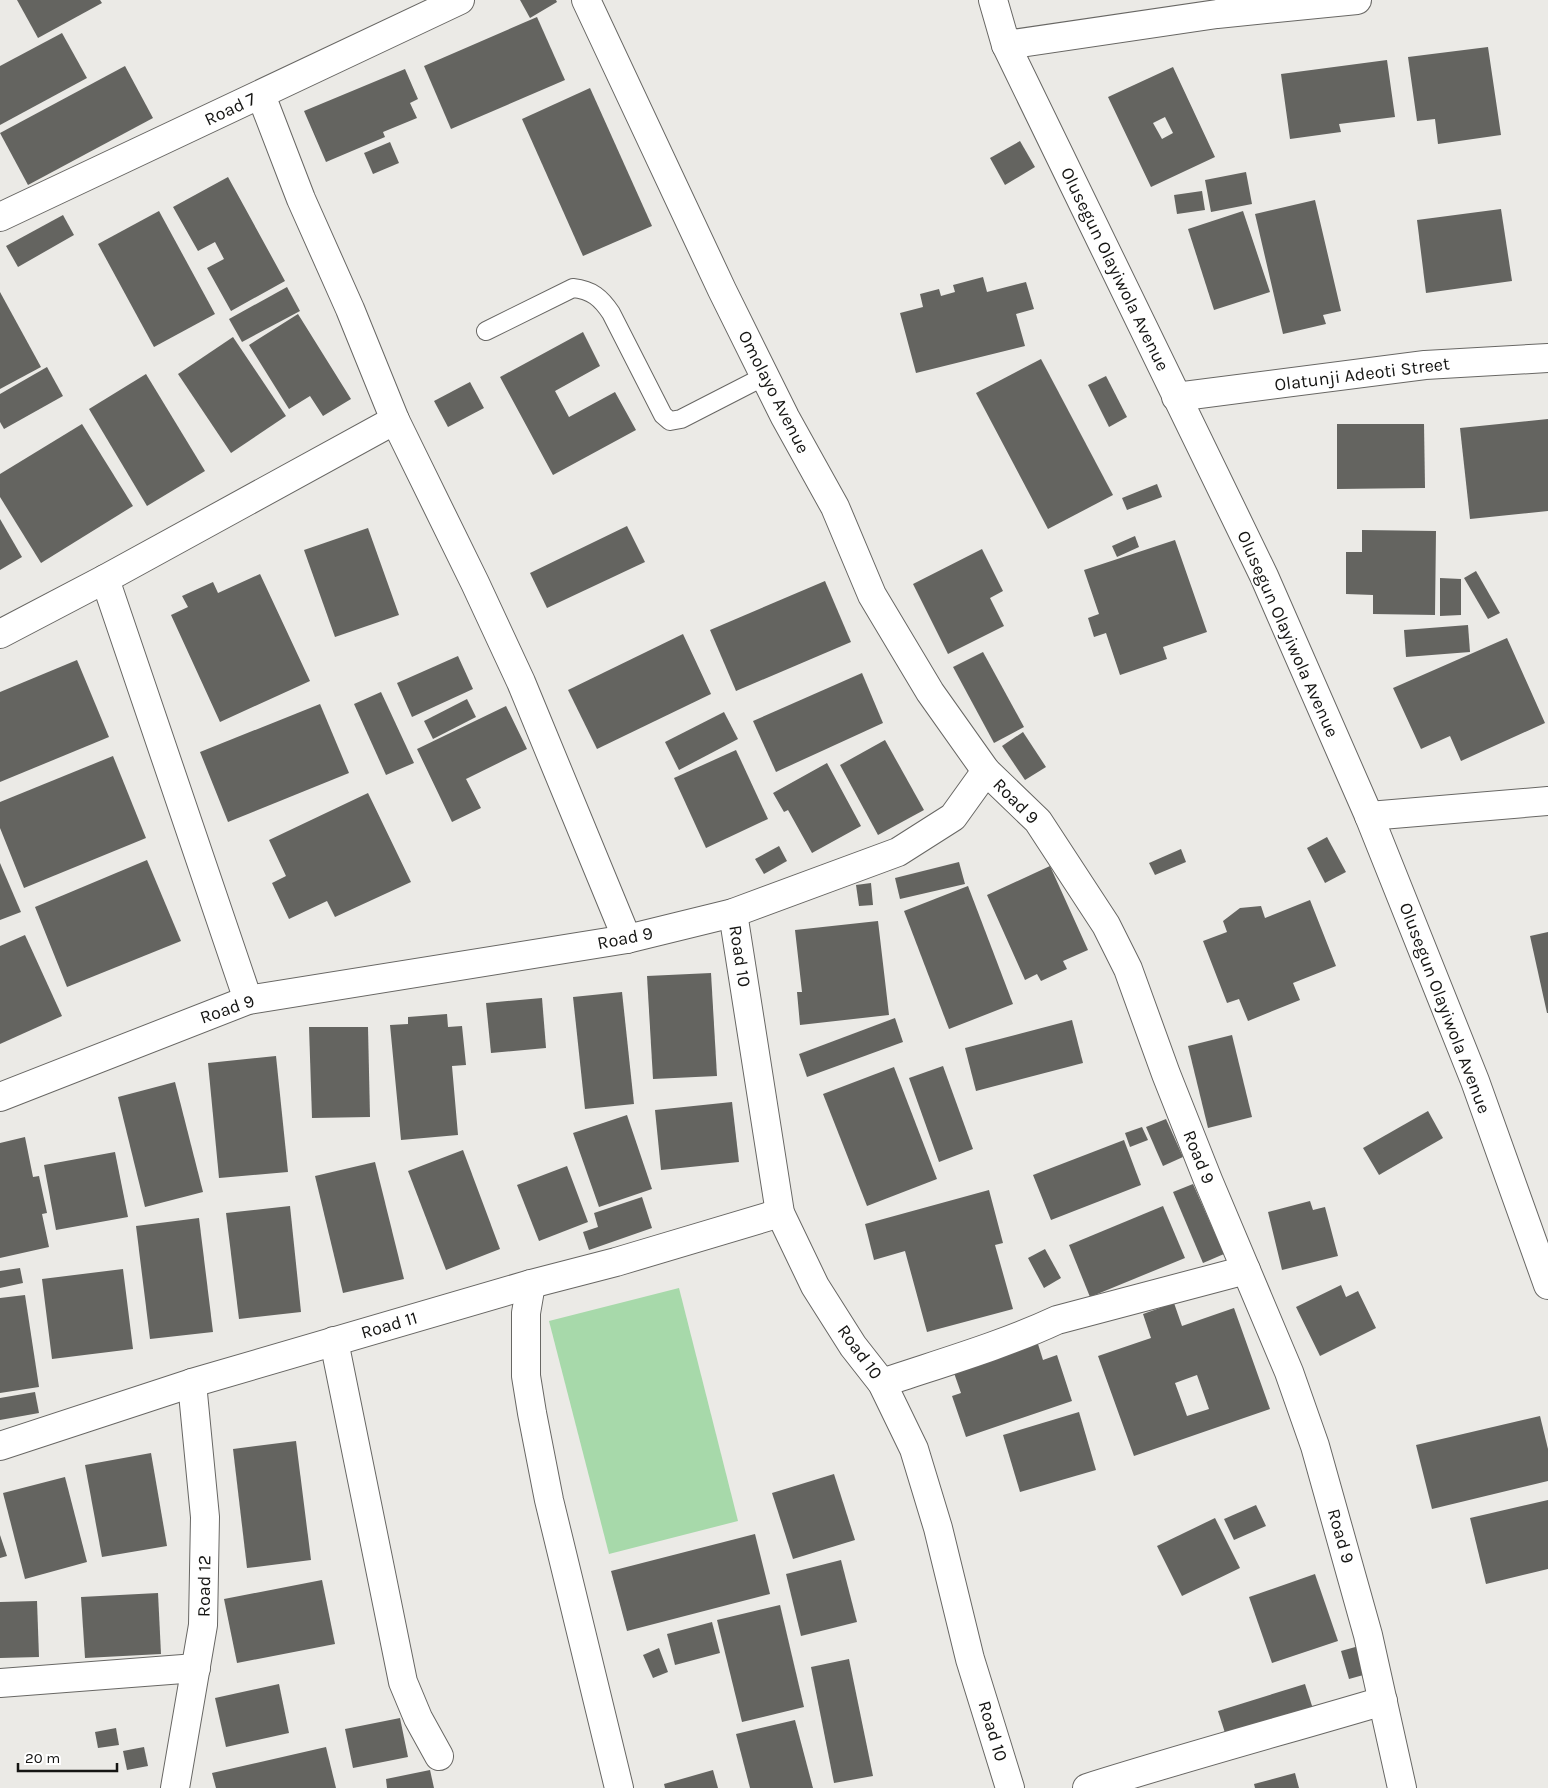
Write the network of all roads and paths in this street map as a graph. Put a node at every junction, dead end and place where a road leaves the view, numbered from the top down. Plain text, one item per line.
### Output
1 (460, 0) edge
2 (586, 0) edge
3 (992, 0) edge
4 (1357, 0) edge
5 (1006, 45) junction
6 (262, 94) junction
7 (0, 217) edge
8 (486, 331) dead end
9 (1548, 358) edge
10 (765, 376) junction
11 (1176, 397) junction
12 (395, 420) junction
13 (105, 579) junction
14 (0, 634) edge
15 (986, 771) junction
16 (1548, 801) edge
17 (1369, 816) junction
18 (733, 913) junction
19 (627, 939) junction
20 (248, 1000) junction
21 (0, 1097) edge
22 (780, 1213) junction
23 (1246, 1270) junction
24 (531, 1284) junction
25 (1548, 1285) edge
26 (334, 1341) junction
27 (192, 1383) junction
28 (882, 1383) junction
29 (0, 1446) edge
30 (196, 1668) junction
31 (0, 1683) edge
32 (1383, 1701) junction
33 (440, 1756) dead end
34 (175, 1788) edge
35 (620, 1788) edge
36 (1010, 1788) edge
37 (1087, 1788) edge
38 (1402, 1788) edge

1 - 6 street, Road 7
2 - 10 street, Omolayo Avenue
3 - 5 street, Olusegun Olayiwola Avenue
4 - 5 street
5 - 11 street, Olusegun Olayiwola Avenue
6 - 7 street, Road 7
6 - 12 street
8 - 10 lane
9 - 11 street, Olatunji Adeoti Street
10 - 15 street, Omolayo Avenue
11 - 17 street, Olusegun Olayiwola Avenue
12 - 13 street
12 - 19 street
13 - 14 street
13 - 20 street
15 - 18 street, Road 9
15 - 23 street, Road 9
16 - 17 street
17 - 25 street, Olusegun Olayiwola Avenue
18 - 19 street, Road 9
18 - 22 street, Road 10
19 - 20 street, Road 9
20 - 21 street, Road 9
22 - 24 street, Road 11
22 - 28 street, Road 10
23 - 28 street
23 - 32 street, Road 9
24 - 26 street, Road 11
24 - 35 street
26 - 27 street, Road 11
26 - 33 street
27 - 29 street, Road 11
27 - 30 street, Road 12
28 - 36 street, Road 10
30 - 31 street
30 - 34 street, Road 12
32 - 37 street
32 - 38 street, Road 9

